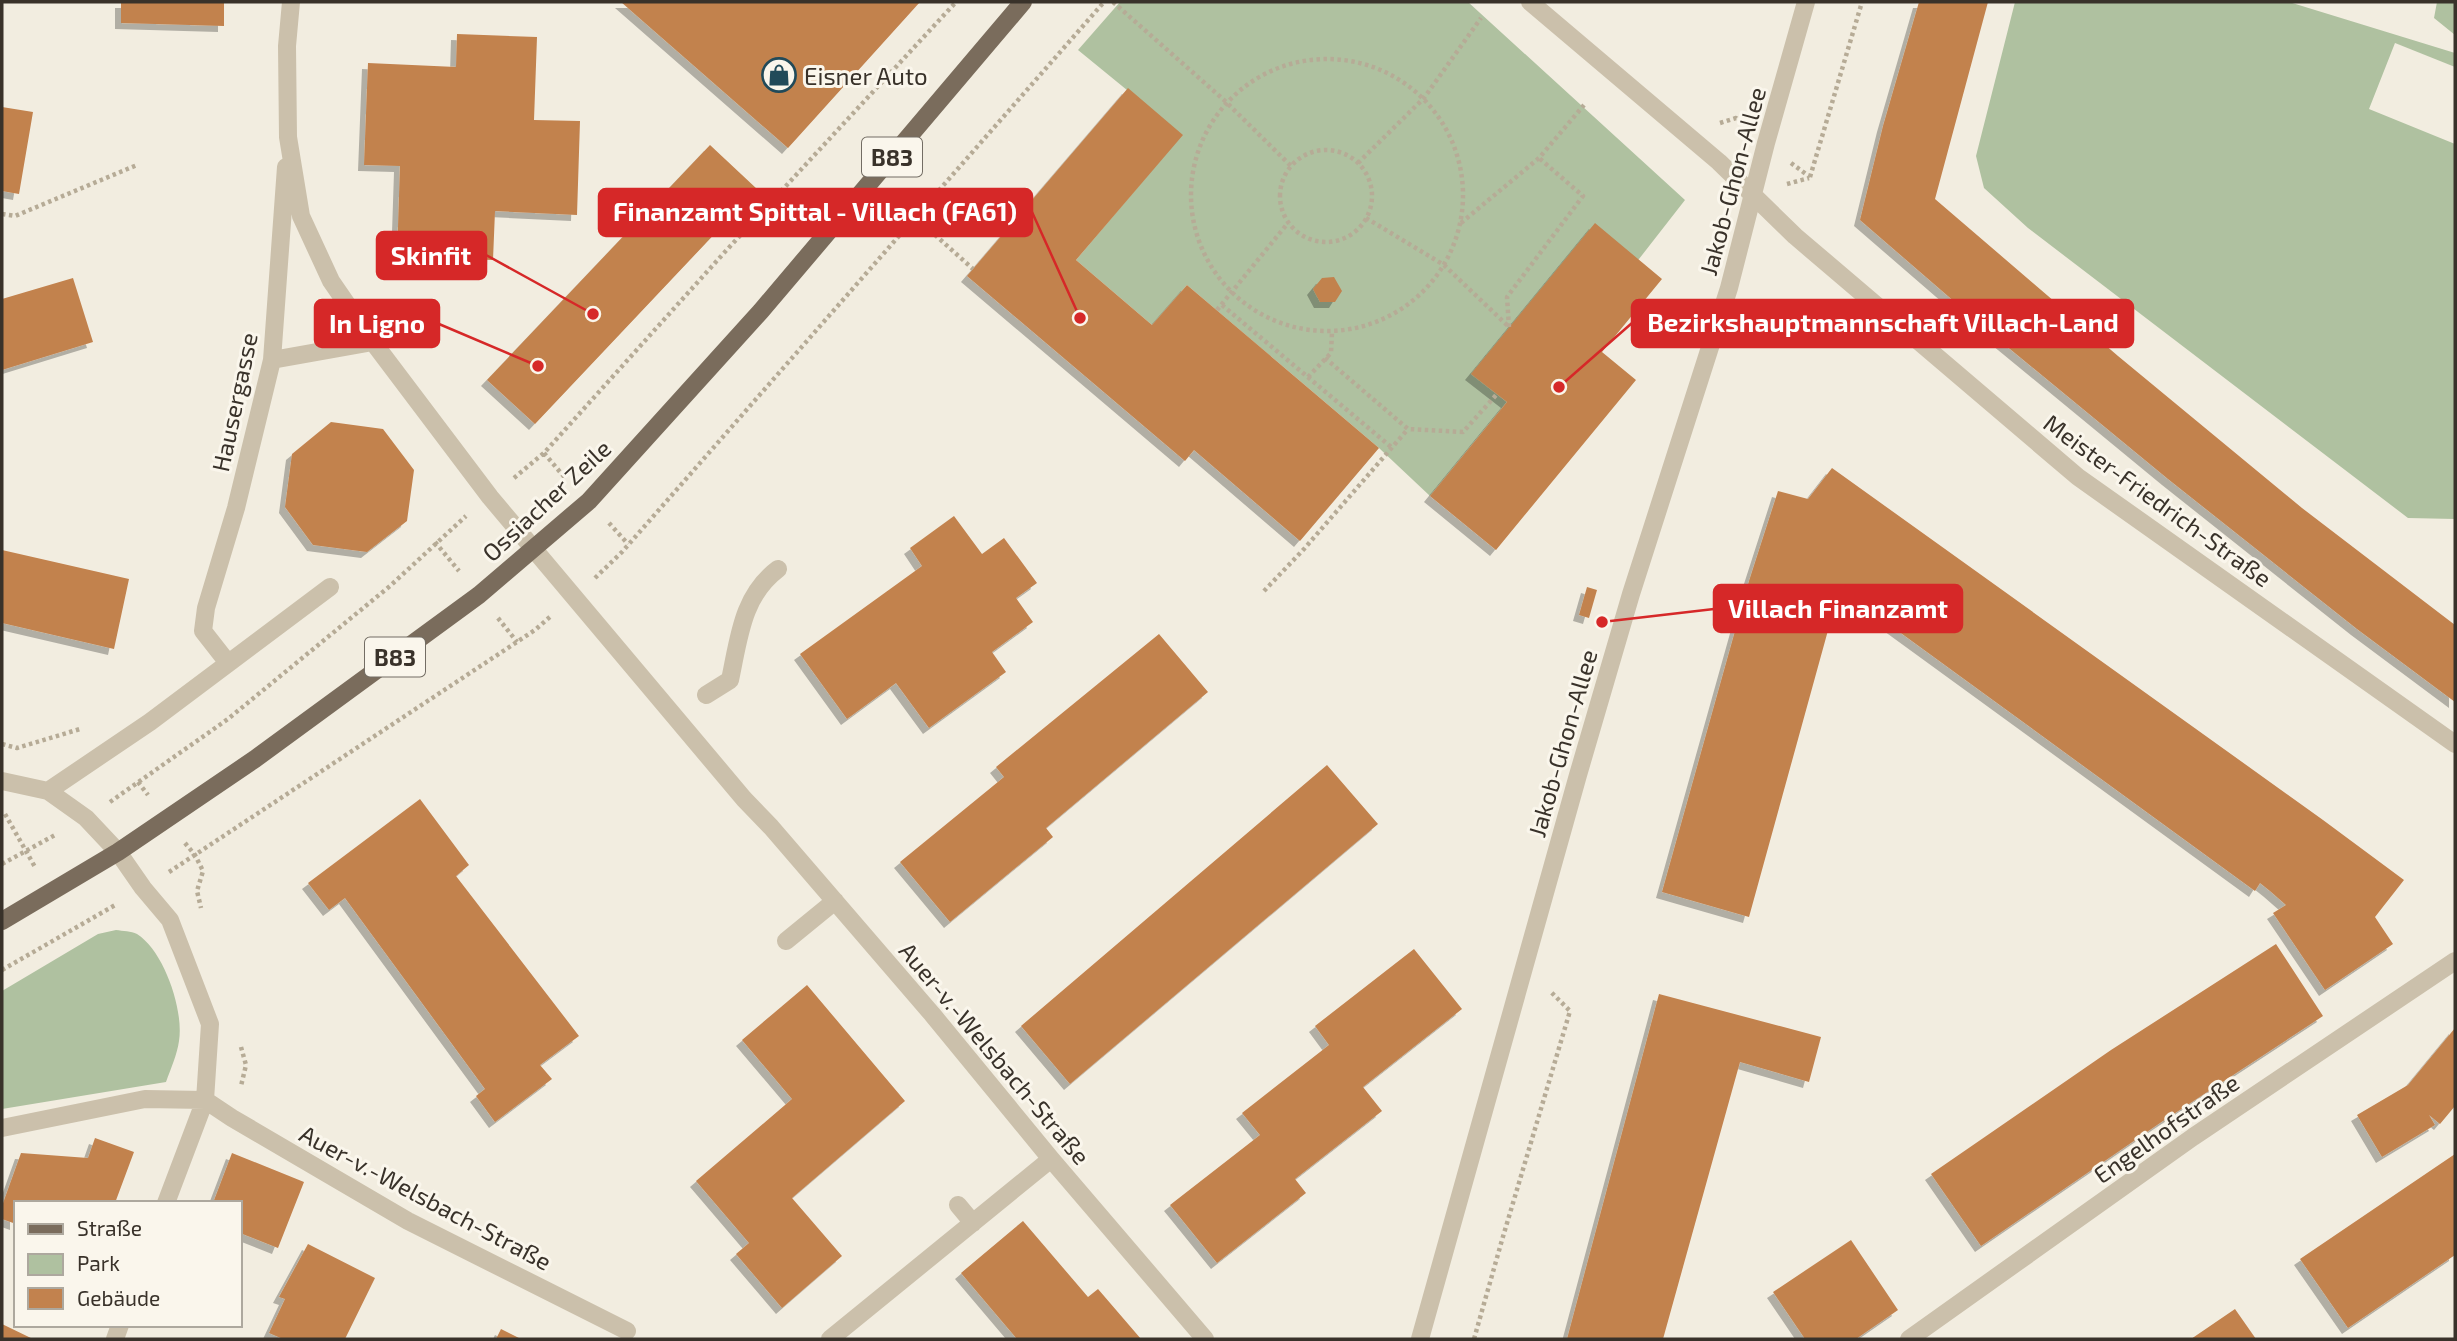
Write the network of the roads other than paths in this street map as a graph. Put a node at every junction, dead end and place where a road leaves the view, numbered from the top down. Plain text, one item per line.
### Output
1 (291, 2) edge
2 (1023, 2) edge
3 (1530, 2) edge
4 (1806, 2) edge
5 (288, 137) junction
6 (1754, 194) junction
7 (373, 342) junction
8 (272, 360) junction
9 (533, 550) junction
10 (778, 569) dead end
11 (330, 587) dead end
12 (228, 663) junction
13 (706, 695) dead end
14 (2455, 744) edge
15 (2, 781) edge
16 (48, 792) junction
17 (744, 799) joint
18 (118, 852) junction
19 (835, 901) junction
20 (2, 921) edge
21 (786, 941) dead end
22 (2455, 961) edge
23 (205, 1100) junction
24 (2, 1128) edge
25 (1051, 1159) junction
26 (167, 1201) edge
27 (958, 1205) dead end
28 (973, 1223) junction
29 (627, 1331) dead end
30 (830, 1339) edge
31 (1205, 1339) edge
32 (1420, 1339) edge
33 (1909, 1339) edge

1 - 5 street, Hausergasse
2 - 9 main road, Ossiacher Zeile / B83
3 - 6 street, Meister-Friedrich-Straße
4 - 6 street, Jakob-Ghon-Allee
5 - 7 street, Hausergasse
5 - 8 street, Hausergasse
6 - 14 street, Meister-Friedrich-Straße
6 - 32 street, Jakob-Ghon-Allee
7 - 8 street
7 - 9 street, Hausergasse
8 - 12 street, Hausergasse
9 - 17 street, Hausergasse
9 - 18 main road, Ossiacher Zeile / B83
10 - 13 street
11 - 12 street
12 - 16 street
15 - 16 street
16 - 18 street
17 - 19 street, Auer-v.-Welsbach-Straße
18 - 20 main road, Ossiacher Zeile / B83
18 - 23 street
19 - 21 street
19 - 25 street, Auer-v.-Welsbach-Straße
22 - 33 street, Engelhofstraße
23 - 24 street
23 - 26 street
23 - 29 street, Auer-v.-Welsbach-Straße
25 - 28 street
25 - 31 street, Auer-v.-Welsbach-Straße
27 - 28 street
28 - 30 street

